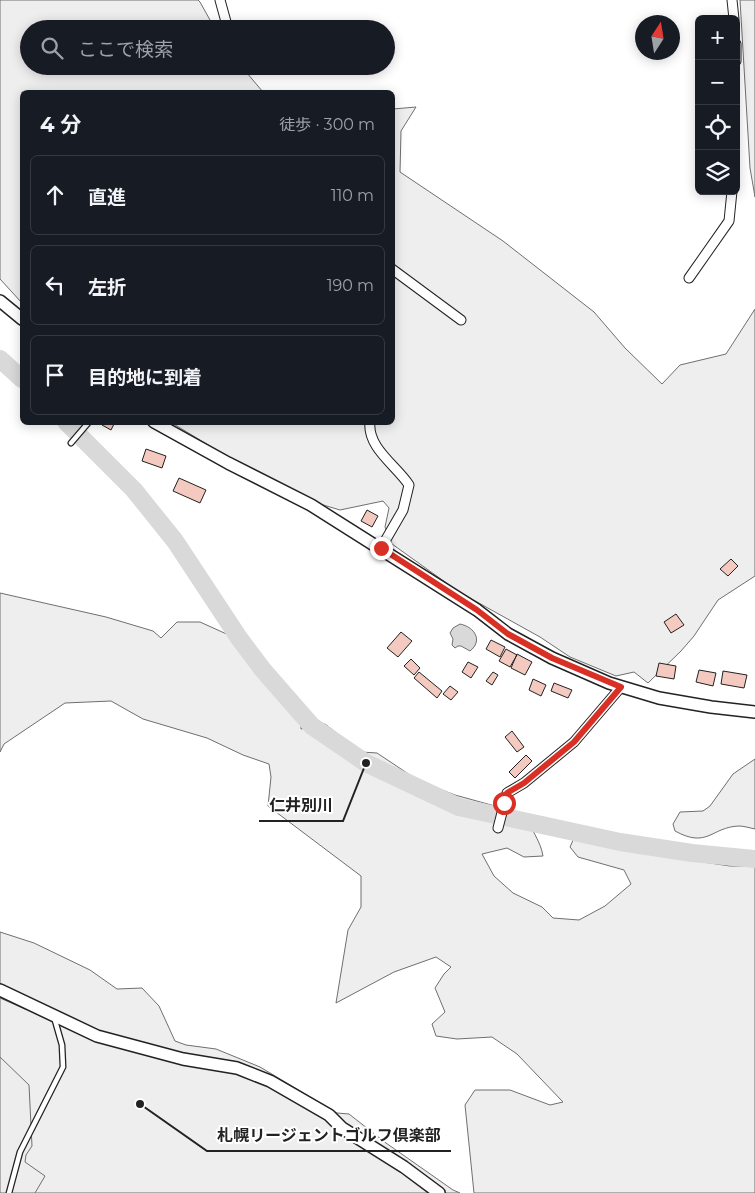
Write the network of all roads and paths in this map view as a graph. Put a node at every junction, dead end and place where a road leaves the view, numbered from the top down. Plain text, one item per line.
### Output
1 (220, 0) edge
2 (732, 0) edge
3 (734, 15) edge
4 (226, 20) edge
5 (732, 195) edge
6 (395, 272) edge
7 (689, 278) dead end
8 (0, 301) edge
9 (20, 317) edge
10 (460, 320) dead end
11 (86, 425) edge
12 (159, 425) edge
13 (370, 425) edge
14 (71, 443) dead end
15 (381, 548) junction
16 (621, 687) junction
17 (755, 712) edge
18 (498, 828) dead end
19 (0, 990) edge
20 (54, 1016) junction
21 (9, 1193) edge
22 (439, 1193) edge

1 - 4 street
2 - 3 street
5 - 7 street
6 - 10 street
8 - 9 street
11 - 14 lane
12 - 15 street
13 - 15 street
15 - 16 street
16 - 17 street
16 - 18 street
19 - 20 street
20 - 21 lane
20 - 22 street

